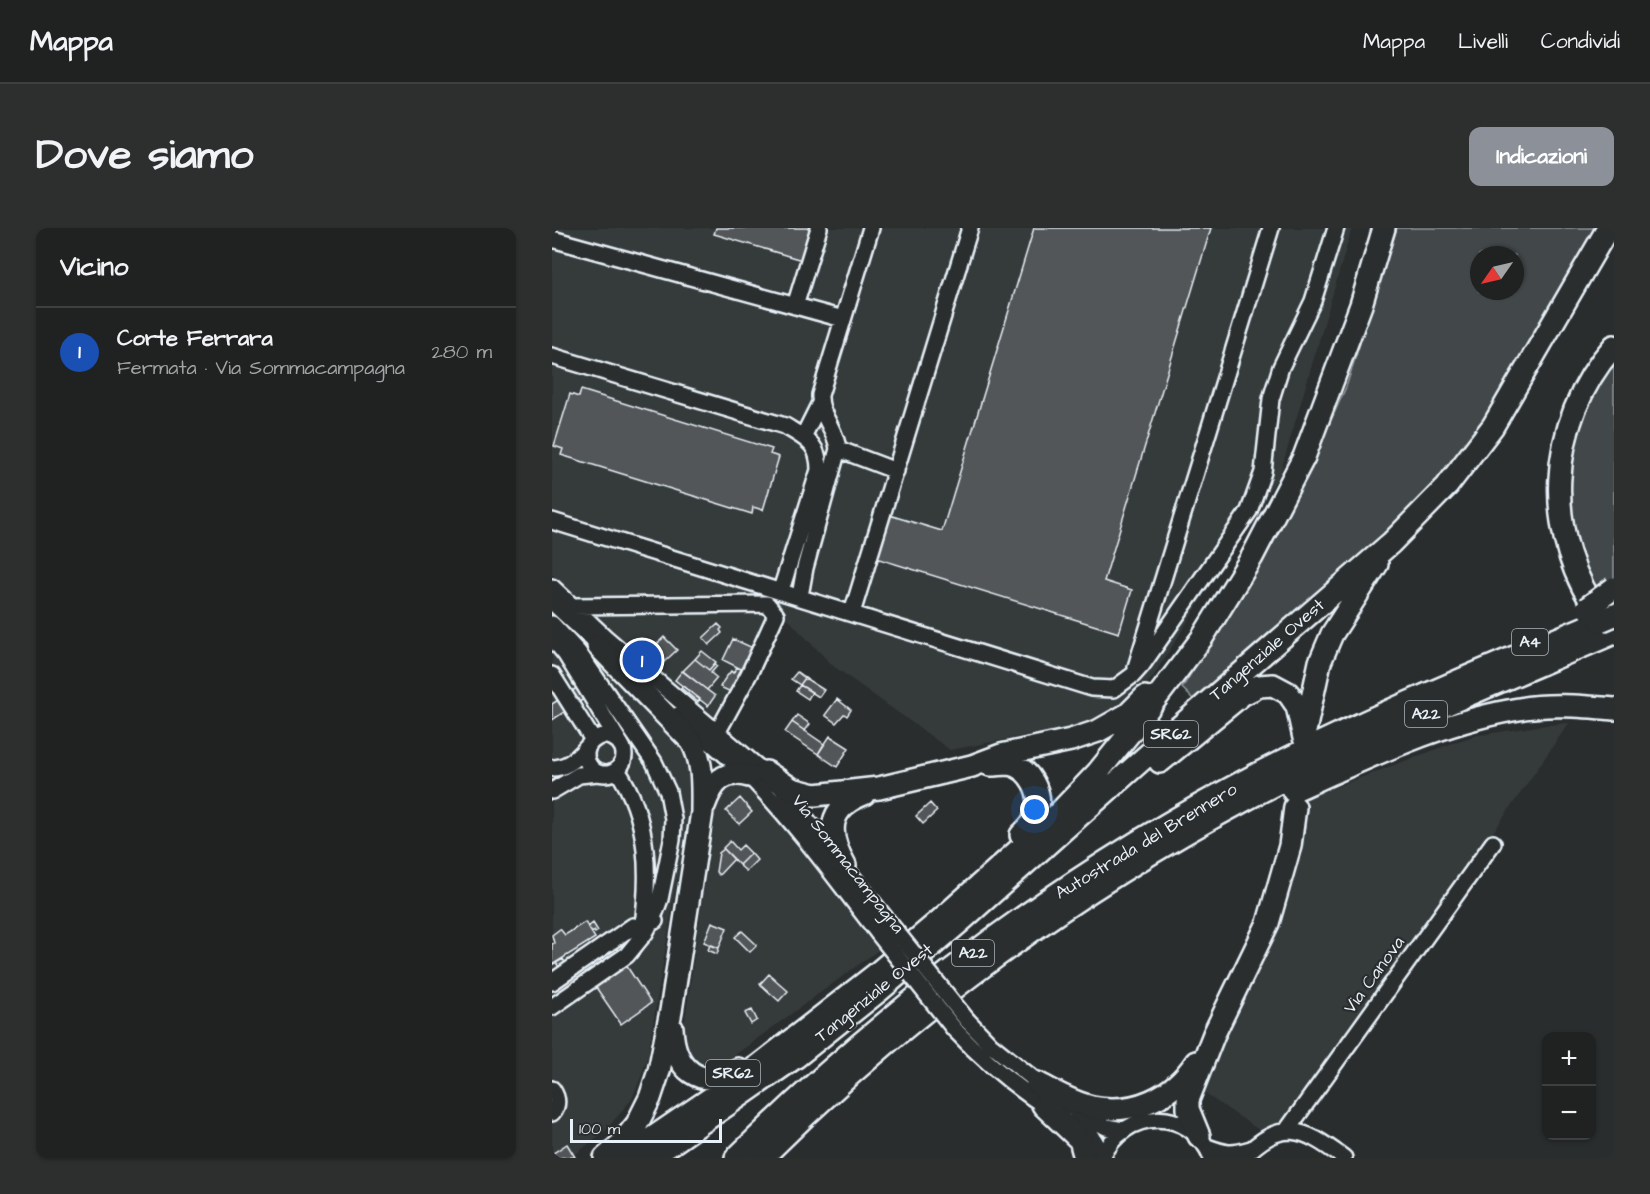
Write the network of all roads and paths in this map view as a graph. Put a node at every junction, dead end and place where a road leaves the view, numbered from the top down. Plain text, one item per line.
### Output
1 (819, 228) edge
2 (871, 228) edge
3 (970, 228) edge
4 (1271, 228) edge
5 (1335, 228) edge
6 (1384, 228) edge
7 (1608, 228) edge
8 (553, 243) edge
9 (795, 306) junction
10 (843, 320) junction
11 (1614, 346) edge
12 (552, 356) edge
13 (819, 405) junction
14 (803, 437) junction
15 (838, 449) junction
16 (896, 471) junction
17 (552, 521) edge
18 (1391, 543) junction
19 (552, 587) edge
20 (1614, 588) edge
21 (781, 590) junction
22 (801, 596) junction
23 (552, 602) edge
24 (572, 606) junction
25 (852, 613) junction
26 (552, 624) edge
27 (1606, 624) edge
28 (552, 638) edge
29 (1202, 638) junction
30 (598, 646) junction
31 (614, 663) junction
32 (552, 675) edge
33 (1134, 675) junction
34 (1614, 710) edge
35 (717, 733) junction
36 (590, 743) junction
37 (621, 745) junction
38 (972, 766) junction
39 (552, 768) edge
40 (617, 771) junction
41 (598, 773) junction
42 (758, 774) junction
43 (879, 788) junction
44 (552, 790) edge
45 (1295, 807) dead end
46 (702, 813) junction
47 (1493, 843) dead end
48 (844, 865) junction
49 (1005, 882) junction
50 (646, 896) junction
51 (939, 921) junction
52 (647, 924) junction
53 (627, 931) junction
54 (552, 982) edge
55 (552, 1007) edge
56 (672, 1011) junction
57 (924, 1011) junction
58 (827, 1012) junction
59 (961, 1025) junction
60 (1214, 1034) junction
61 (1037, 1083) junction
62 (552, 1089) edge
63 (735, 1101) junction
64 (1043, 1105) joint
65 (552, 1113) edge
66 (1123, 1130) junction
67 (1287, 1130) junction
68 (1206, 1147) edge
69 (1246, 1154) edge
70 (1096, 1157) edge
71 (605, 1158) edge
72 (623, 1158) edge
73 (651, 1158) edge
74 (666, 1158) edge
75 (736, 1158) edge
76 (762, 1158) edge
77 (1344, 1158) edge

1 - 9 street
2 - 10 street
3 - 16 street
4 - 33 street
5 - 33 street
6 - 29 highway, Tangenziale Ovest / SR62
7 - 18 highway, Tangenziale Ovest / SR62
8 - 9 street
9 - 10 street
10 - 13 street
11 - 27 highway
12 - 14 street
13 - 14 street
13 - 15 street
14 - 21 street
15 - 16 street
15 - 22 street
16 - 25 street
17 - 21 street
18 - 49 highway, Tangenziale Ovest / SR62
18 - 49 highway, SR62
19 - 24 street, Via Sommacampagna
20 - 27 highway, bridge
21 - 22 street
22 - 25 street
23 - 30 street, Via Sommacampagna
24 - 35 street, Via Sommacampagna
24 - 35 street
25 - 33 street
26 - 52 street
27 - 57 highway, Autostrada del Brennero / A22
27 - 75 highway, Autostrada del Brennero / A22
28 - 37 street
29 - 38 highway, SR62
29 - 51 highway, Tangenziale Ovest / SR62
30 - 31 highway, SR62
30 - 42 street, Via Sommacampagna
31 - 46 highway, SR62
31 - 52 street
32 - 36 street
34 - 57 highway
35 - 42 street, Via Sommacampagna
36 - 37 street
36 - 39 street
36 - 41 street
37 - 40 street
38 - 43 highway, SR62
38 - 51 highway, SR62
40 - 41 street
40 - 50 street
41 - 44 street
42 - 43 highway, SR62
42 - 46 highway, SR62
42 - 48 street, Via Sommacampagna
42 - 59 street, Via Sommacampagna, bridge
43 - 48 highway, SR62
45 - 60 highway
46 - 56 highway, SR62
47 - 67 street, Via Canova
48 - 59 street, Via Sommacampagna, bridge
49 - 63 highway, Tangenziale Ovest / SR62
50 - 52 street
50 - 53 street
51 - 58 highway, Tangenziale Ovest / SR62
52 - 53 street
52 - 55 street
53 - 54 street
56 - 58 highway, SR62
56 - 71 highway, SR62
57 - 76 highway, Autostrada del Brennero / A22
58 - 72 highway, Tangenziale Ovest / SR62
59 - 61 street, Via Sommacampagna
59 - 64 street, Via Sommacampagna
60 - 61 highway
60 - 68 highway
61 - 66 street, Via Sommacampagna
62 - 65 street
63 - 73 highway, Tangenziale Ovest / SR62
63 - 74 highway, SR62
64 - 70 highway
66 - 68 street
66 - 70 street
67 - 69 street
67 - 77 street
68 - 69 street

